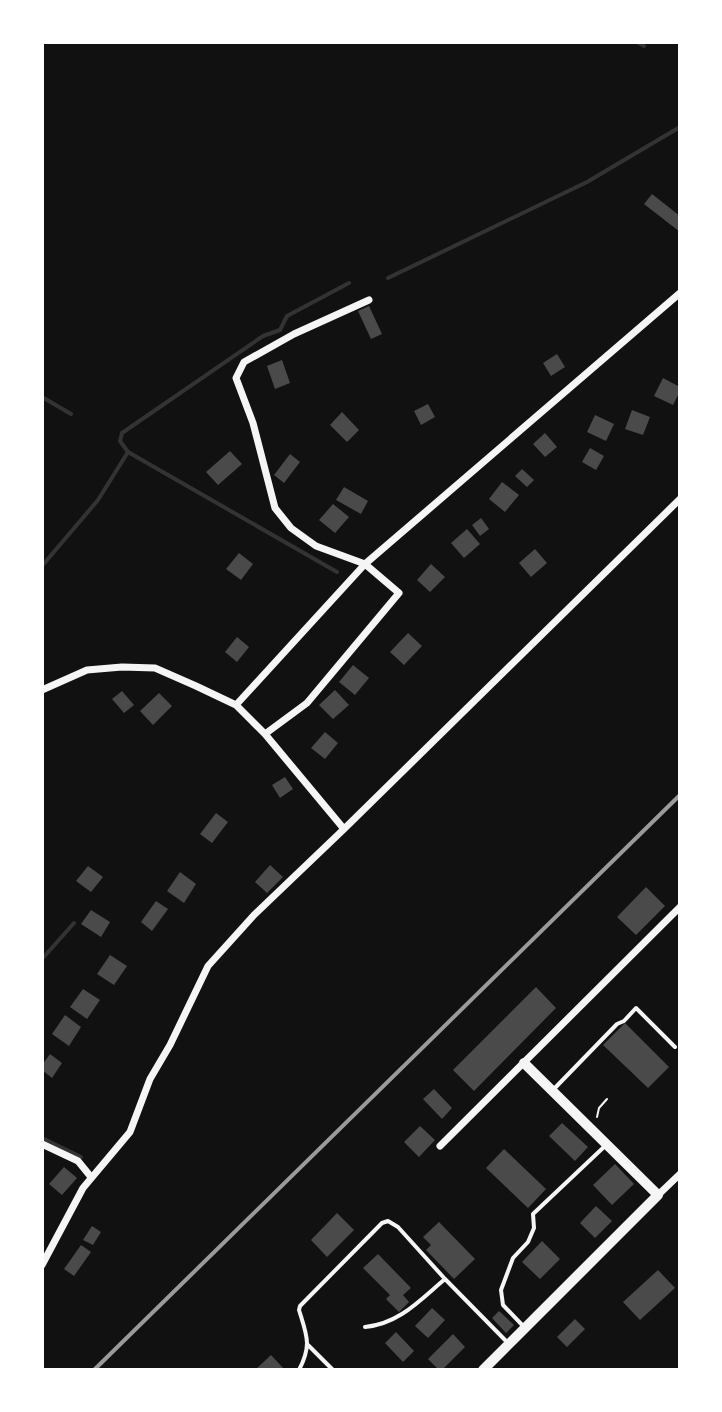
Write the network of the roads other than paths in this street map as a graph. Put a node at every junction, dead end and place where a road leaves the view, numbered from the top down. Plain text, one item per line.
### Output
1 (680, 293) edge
2 (369, 300) dead end
3 (680, 499) edge
4 (365, 564) junction
5 (42, 690) edge
6 (236, 705) junction
7 (265, 734) junction
8 (344, 829) junction
9 (680, 907) edge
10 (675, 1047) dead end
11 (524, 1063) junction
12 (551, 1091) junction
13 (42, 1144) edge
14 (606, 1144) junction
15 (440, 1146) dead end
16 (680, 1174) edge
17 (91, 1177) junction
18 (658, 1195) junction
19 (42, 1265) edge
20 (445, 1279) junction
21 (365, 1327) dead end
22 (525, 1328) junction
23 (509, 1344) junction
24 (308, 1345) junction
25 (299, 1370) edge
26 (333, 1370) edge
27 (483, 1370) edge

1 - 4 street
2 - 4 street
3 - 8 street
4 - 6 street
4 - 7 street
5 - 6 street
6 - 7 street
7 - 8 street
8 - 17 street
9 - 11 street
10 - 12 lane
11 - 12 main road
11 - 15 street
12 - 14 main road
13 - 17 street
14 - 18 main road
14 - 22 lane
16 - 18 street
17 - 19 street
18 - 22 main road
20 - 21 lane
20 - 23 lane
20 - 24 lane
22 - 23 main road
23 - 27 main road
24 - 25 lane
24 - 26 lane

